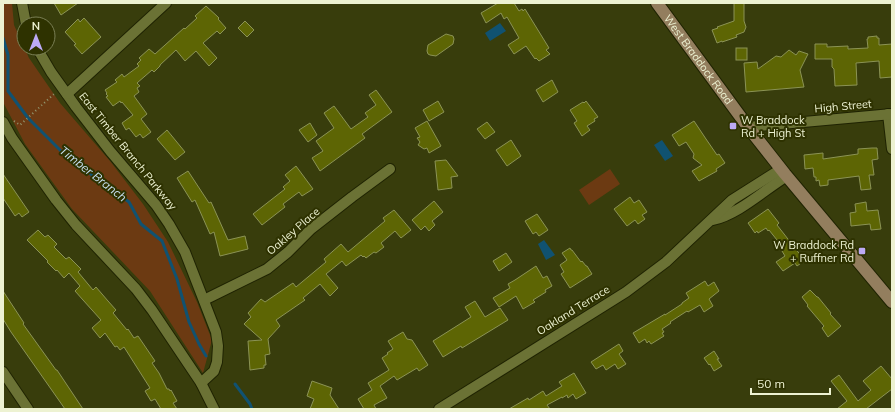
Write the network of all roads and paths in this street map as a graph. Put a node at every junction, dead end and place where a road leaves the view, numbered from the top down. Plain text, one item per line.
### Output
1 (22, 3) edge
2 (166, 3) edge
3 (657, 3) edge
4 (24, 16) edge
5 (42, 56) edge
6 (67, 94) junction
7 (36, 111) dead end
8 (890, 114) edge
9 (3, 122) edge
10 (22, 124) dead end
11 (748, 127) junction
12 (892, 150) edge
13 (390, 169) dead end
14 (784, 173) junction
15 (204, 300) junction
16 (892, 302) edge
17 (3, 372) edge
18 (201, 383) junction
19 (28, 409) edge
20 (214, 409) edge
21 (439, 409) edge

1 - 4 street
2 - 6 street
3 - 11 main road, West Braddock Road
5 - 6 street, East Timber Branch Parkway
6 - 15 street, East Timber Branch Parkway
7 - 10 path
8 - 11 street, High Street
8 - 12 street
9 - 18 street
11 - 14 main road, West Braddock Road
13 - 15 street, Oakley Place
14 - 16 main road, West Braddock Road
14 - 21 street, Oakland Terrace
15 - 18 street, East Timber Branch Parkway
17 - 19 street
18 - 20 street

